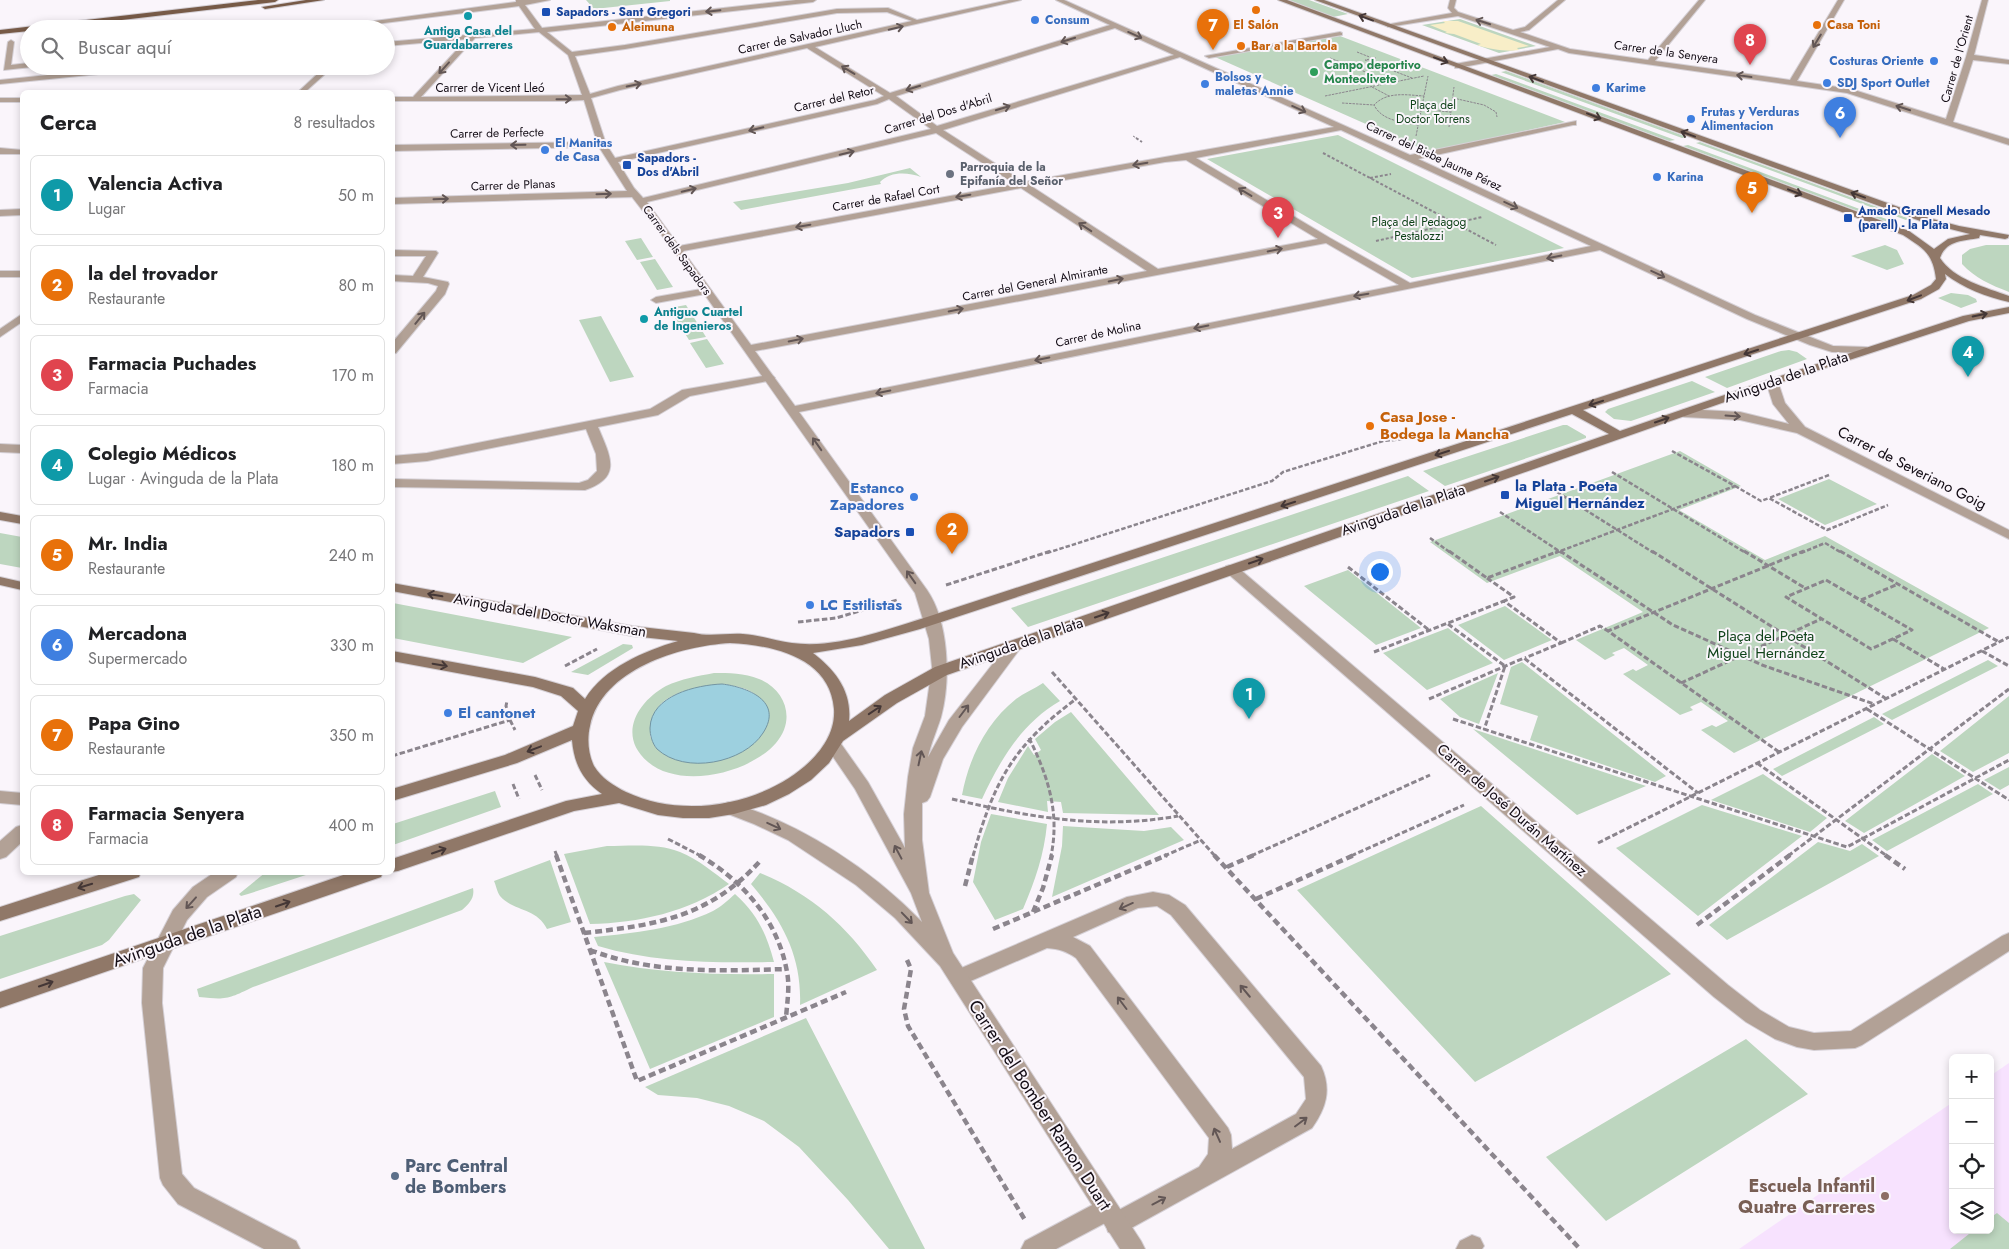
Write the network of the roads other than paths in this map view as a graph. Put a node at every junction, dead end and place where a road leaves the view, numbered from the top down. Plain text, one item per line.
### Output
1 (275, 0) edge
2 (321, 0) edge
3 (547, 0) edge
4 (813, 0) edge
5 (1018, 0) edge
6 (1059, 0) edge
7 (1281, 0) edge
8 (1318, 0) edge
9 (1453, 0) edge
10 (1562, 0) edge
11 (1702, 0) edge
12 (1841, 0) edge
13 (1985, 0) edge
14 (265, 1) edge
15 (520, 2) edge
16 (1458, 14) junction
17 (103, 20) edge
18 (155, 20) edge
19 (385, 20) edge
20 (914, 20) dead end
21 (1115, 26) junction
22 (1388, 26) junction
23 (539, 29) junction
24 (20, 30) edge
25 (0, 32) edge
26 (1512, 32) junction
27 (1340, 34) dead end
28 (20, 36) edge
29 (473, 36) junction
30 (0, 38) edge
31 (11, 42) dead end
32 (395, 43) edge
33 (810, 47) junction
34 (1556, 47) junction
35 (571, 54) junction
36 (1181, 55) junction
37 (1209, 56) dead end
38 (1970, 57) junction
39 (1487, 61) junction
40 (1650, 62) junction
41 (2009, 62) edge
42 (20, 66) edge
43 (1458, 66) junction
44 (69, 75) edge
45 (321, 75) edge
46 (0, 82) edge
47 (1792, 83) junction
48 (303, 90) edge
49 (890, 96) junction
50 (587, 97) junction
51 (395, 99) edge
52 (415, 99) junction
53 (0, 100) edge
54 (20, 100) edge
55 (1572, 123) dead end
56 (1949, 123) junction
57 (1341, 128) junction
58 (936, 130) junction
59 (2009, 142) edge
60 (602, 144) junction
61 (395, 148) edge
62 (0, 150) edge
63 (20, 152) edge
64 (1188, 158) junction
65 (1409, 158) junction
66 (611, 161) junction
67 (1022, 186) junction
68 (638, 197) junction
69 (395, 201) edge
70 (20, 212) edge
71 (0, 213) edge
72 (2007, 236) edge
73 (1326, 240) junction
74 (1602, 247) junction
75 (677, 248) junction
76 (395, 253) edge
77 (1937, 261) junction
78 (1156, 272) junction
79 (0, 274) edge
80 (20, 274) edge
81 (395, 278) edge
82 (416, 279) junction
83 (1409, 286) junction
84 (707, 291) junction
85 (2009, 299) edge
86 (656, 300) dead end
87 (2009, 310) edge
88 (20, 319) edge
89 (0, 334) edge
90 (1797, 336) junction
91 (395, 347) edge
92 (748, 349) junction
93 (1866, 350) junction
94 (769, 378) junction
95 (1772, 382) junction
96 (793, 410) junction
97 (1574, 410) junction
98 (1684, 413) junction
99 (591, 425) junction
100 (1801, 430) junction
101 (1619, 435) junction
102 (0, 448) edge
103 (20, 450) edge
104 (395, 460) edge
105 (395, 483) edge
106 (0, 516) edge
107 (20, 520) edge
108 (2009, 535) edge
109 (1231, 569) junction
110 (0, 581) edge
111 (20, 586) edge
112 (395, 588) edge
113 (932, 620) junction
114 (708, 640) junction
115 (1014, 646) junction
116 (791, 648) junction
117 (395, 657) edge
118 (941, 671) junction
119 (586, 709) junction
120 (579, 730) junction
121 (834, 742) junction
122 (395, 794) edge
123 (0, 797) edge
124 (619, 797) junction
125 (20, 799) edge
126 (729, 808) junction
127 (913, 818) junction
128 (20, 834) edge
129 (0, 852) edge
130 (395, 865) edge
131 (123, 875) edge
132 (225, 875) edge
133 (365, 875) edge
134 (920, 893) junction
135 (0, 914) edge
136 (2009, 941) edge
137 (1042, 943) junction
138 (164, 944) junction
139 (953, 969) junction
140 (0, 1000) edge
141 (1204, 1176) junction
142 (1111, 1217) junction
143 (1034, 1248) edge
144 (288, 1249) edge
145 (1133, 1249) edge

1 - 14 main road
2 - 18 main road
3 - 15 street
4 -> 23 street
33 -> 5 street, Carrer de Salvador Lluch
6 - 21 street, Carrer del Bisbe Jaume Pérez
7 -> 43 main road
22 -> 8 main road
9 - 16 street
10 - 26 street
11 - 40 street
12 -> 47 street
13 - 38 street, Carrer de l’Orient
14 - 17 main road
15 - 19 street
15 - 23 street
16 - 22 street
26 -> 16 street, Carrer de la Senyera
20 - 35 street
21 -> 36 street, Carrer del Bisbe Jaume Pérez
21 -> 49 street, Carrer del Retor
22 - 39 main road
23 - 29 street
23 - 35 street
24 - 25 main road
26 - 34 street, Carrer de la Senyera
27 - 37 street
28 - 30 main road
29 - 32 street
29 -> 52 street
31 - 42 street
49 -> 33 street
50 -> 33 street, Carrer de Salvador Lluch
34 - 39 street
34 - 40 street, Carrer de la Senyera
35 - 50 street, Carrer dels Sapadors
36 -> 57 street, Carrer del Bisbe Jaume Pérez
58 -> 36 street, Carrer del Dos d'Abril
38 - 41 street
38 - 56 street, Carrer de l’Orient
39 - 43 street
72 -> 39 main road
47 -> 40 street, Carrer de la Senyera
43 -> 77 main road
44 - 46 street
45 - 48 street
56 -> 47 street, Carrer de la Senyera
49 - 58 street
49 -> 66 street, Carrer del Retor
52 -> 50 street, Carrer de Vicent Lleó
50 - 60 street, Carrer dels Sapadors
51 - 52 street, Carrer de Vicent Lleó
53 - 54 street
55 - 65 street
56 - 59 street, Carrer de la Senyera
57 - 64 street
57 - 65 street, Carrer del Bisbe Jaume Pérez
58 - 67 street
68 -> 58 street, Carrer del Dos d'Abril
60 -> 61 street, Carrer de Perfecte
60 - 66 street, Carrer dels Sapadors
62 - 63 street
64 -> 67 street, Carrer de Rafael Cort
73 -> 64 street
65 -> 74 street, Carrer del Bisbe Jaume Pérez
66 - 68 street, Carrer dels Sapadors
67 -> 75 street, Carrer de Rafael Cort
78 -> 67 street
69 -> 68 street, Carrer de Planas
68 - 75 street, Carrer dels Sapadors
70 - 71 street
72 - 77 main road
78 -> 73 street, Carrer del General Almirante
73 - 83 street
74 -> 83 street
74 -> 90 street, Carrer del Bisbe Jaume Pérez
75 - 84 street, Carrer dels Sapadors
76 - 82 street
77 - 85 main road
77 -> 90 main road
92 -> 78 street, Carrer del General Almirante
79 - 80 street
81 - 82 street
91 -> 82 street
83 -> 96 street, Carrer de Molina
84 - 86 street
84 - 92 street, Carrer dels Sapadors
93 -> 87 main road, Avinguda de la Plata
88 - 89 street
90 - 93 street, Avinguda de la Plata
90 -> 97 main road
92 - 94 street, Carrer dels Sapadors
93 - 95 main road, Avinguda de la Plata
94 - 96 street, Carrer dels Sapadors
94 - 99 street
95 - 98 main road, Avinguda de la Plata
95 - 100 street, Carrer de Severiano Goig
113 -> 96 street, Carrer dels Sapadors
97 - 101 main road
97 -> 113 main road
98 -> 100 street, Carrer de Severiano Goig
101 -> 98 main road, Avinguda de la Plata
99 - 104 street
99 - 105 street
100 - 108 street, Carrer de Severiano Goig
109 -> 101 main road, Avinguda de la Plata
102 - 103 street
106 - 107 main road
115 -> 109 main road, Avinguda de la Plata
109 - 136 street, Carrer de José Durán Martínez
110 - 111 main road
114 -> 112 main road, Avinguda del Doctor Waksman
113 - 116 main road
113 - 118 street, Avinguda de la Plata
114 - 116 main road
114 - 119 main road
115 - 118 main road, Avinguda de la Plata
127 -> 115 street, Carrer del Bomber Ramon Duart
116 - 121 main road
117 -> 119 main road
121 -> 118 main road, Avinguda de la Plata
127 -> 118 street, Carrer del Bomber Ramon Duart
119 - 120 main road
120 -> 122 main road
120 - 124 main road
121 - 126 main road, Avinguda de la Plata
134 -> 121 street, Carrer del Bomber Ramon Duart
123 - 125 street
124 - 126 main road, Avinguda de la Plata
130 -> 124 main road
126 -> 139 street, Carrer del Bomber Ramon Duart
127 - 134 street, Carrer del Bomber Ramon Duart
128 - 129 street
131 -> 135 main road
132 -> 138 street
138 -> 133 main road, Avinguda de la Plata
134 - 139 street, Carrer del Bomber Ramon Duart
137 - 139 street
141 -> 137 street
141 -> 137 street
140 -> 138 main road, Avinguda de la Plata
138 - 144 street
139 - 142 street, Carrer del Bomber Ramon Duart
142 -> 141 street
142 - 143 street
142 - 145 street, Carrer del Bomber Ramon Duart

